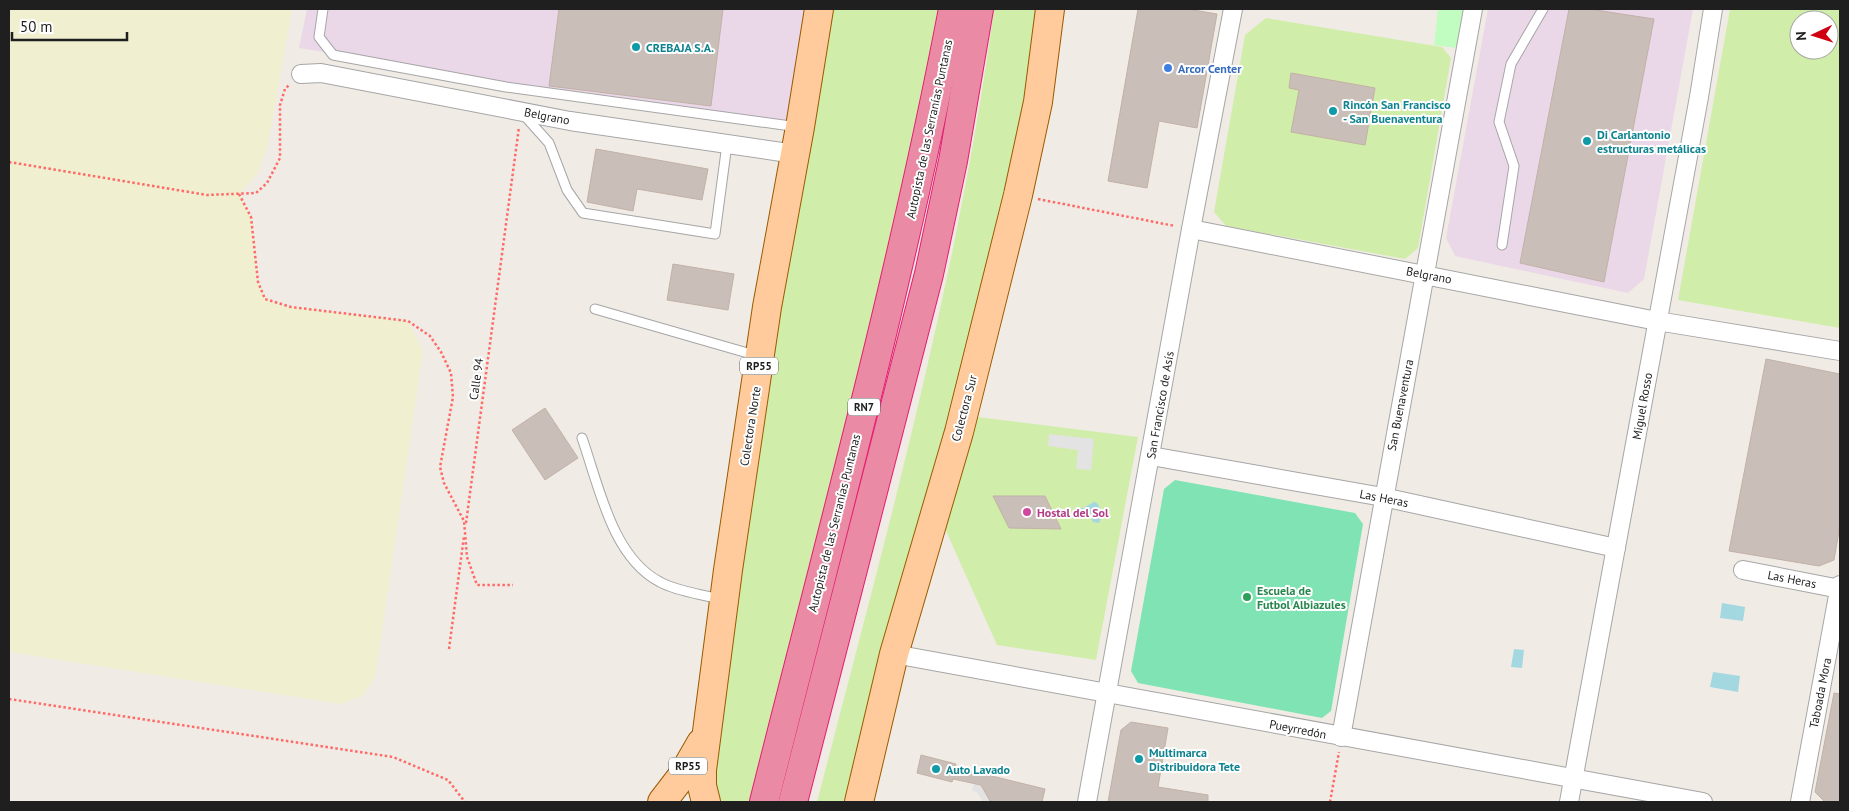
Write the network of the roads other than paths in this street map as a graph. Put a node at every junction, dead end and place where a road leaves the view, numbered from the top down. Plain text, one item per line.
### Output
1 (323, 9) edge
2 (819, 9) edge
3 (953, 9) edge
4 (979, 9) edge
5 (1050, 9) edge
6 (1233, 9) edge
7 (1473, 9) edge
8 (1544, 9) edge
9 (1713, 9) edge
10 (301, 74) road end
11 (521, 111) junction
12 (800, 127) junction
13 (727, 144) junction
14 (795, 154) junction
15 (1191, 229) junction
16 (1502, 245) dead end
17 (1424, 274) junction
18 (595, 309) dead end
19 (1658, 321) junction
20 (1840, 352) edge
21 (760, 357) junction
22 (582, 438) dead end
23 (1151, 456) junction
24 (1383, 497) junction
25 (1616, 548) junction
26 (1743, 570) dead end
27 (1840, 587) edge
28 (725, 601) junction
29 (894, 654) junction
30 (1107, 694) junction
31 (709, 726) junction
32 (1341, 737) junction
33 (1573, 779) junction
34 (863, 798) edge
35 (662, 802) edge
36 (669, 802) edge
37 (692, 802) edge
38 (706, 802) edge
39 (764, 802) edge
40 (793, 802) edge
41 (1087, 802) edge
42 (1569, 802) edge
43 (1703, 802) edge
44 (1800, 802) edge

1 - 12 lane
2 - 12 main road, Colectora Norte / RP55
3 - 39 highway, Autopista de las Serranías Puntanas / RN7
4 - 40 highway, Autopista de las Serranías Puntanas / RN7
5 - 29 main road, Colectora Sur
6 - 15 street, San Francisco de Asís
7 - 17 street, San Buenaventura
8 - 16 lane
9 - 19 street, Miguel Rosso
10 - 11 street, Belgrano
11 - 13 street, Belgrano
11 - 13 lane
12 - 14 main road, Colectora Norte / RP55
13 - 14 street, Belgrano
14 - 21 main road, Colectora Norte / RP55
15 - 17 street, Belgrano
15 - 23 street, San Francisco de Asís
17 - 19 street, Belgrano
17 - 24 street, San Buenaventura
18 - 21 lane
19 - 20 street, Belgrano
19 - 25 street, Miguel Rosso
21 - 28 main road, Colectora Norte / RP55
22 - 28 lane
23 - 24 street, Las Heras
23 - 30 street, San Francisco de Asís
24 - 25 street, Las Heras
24 - 32 street, San Buenaventura
25 - 33 street, Miguel Rosso
26 - 27 street, Las Heras
27 - 44 street, Taboada Mora
28 - 31 main road, Colectora Norte / RP55
29 - 30 street, Pueyrredón
29 - 34 main road, Colectora Sur
30 - 32 street, Pueyrredón
30 - 41 street, San Francisco de Asís
31 - 35 main road, Colectora Norte / RP55
31 - 38 main road, Colectora Norte / RP55
32 - 33 street, Pueyrredón
33 - 42 street, Miguel Rosso
33 - 43 street, Pueyrredón
36 - 37 main road

